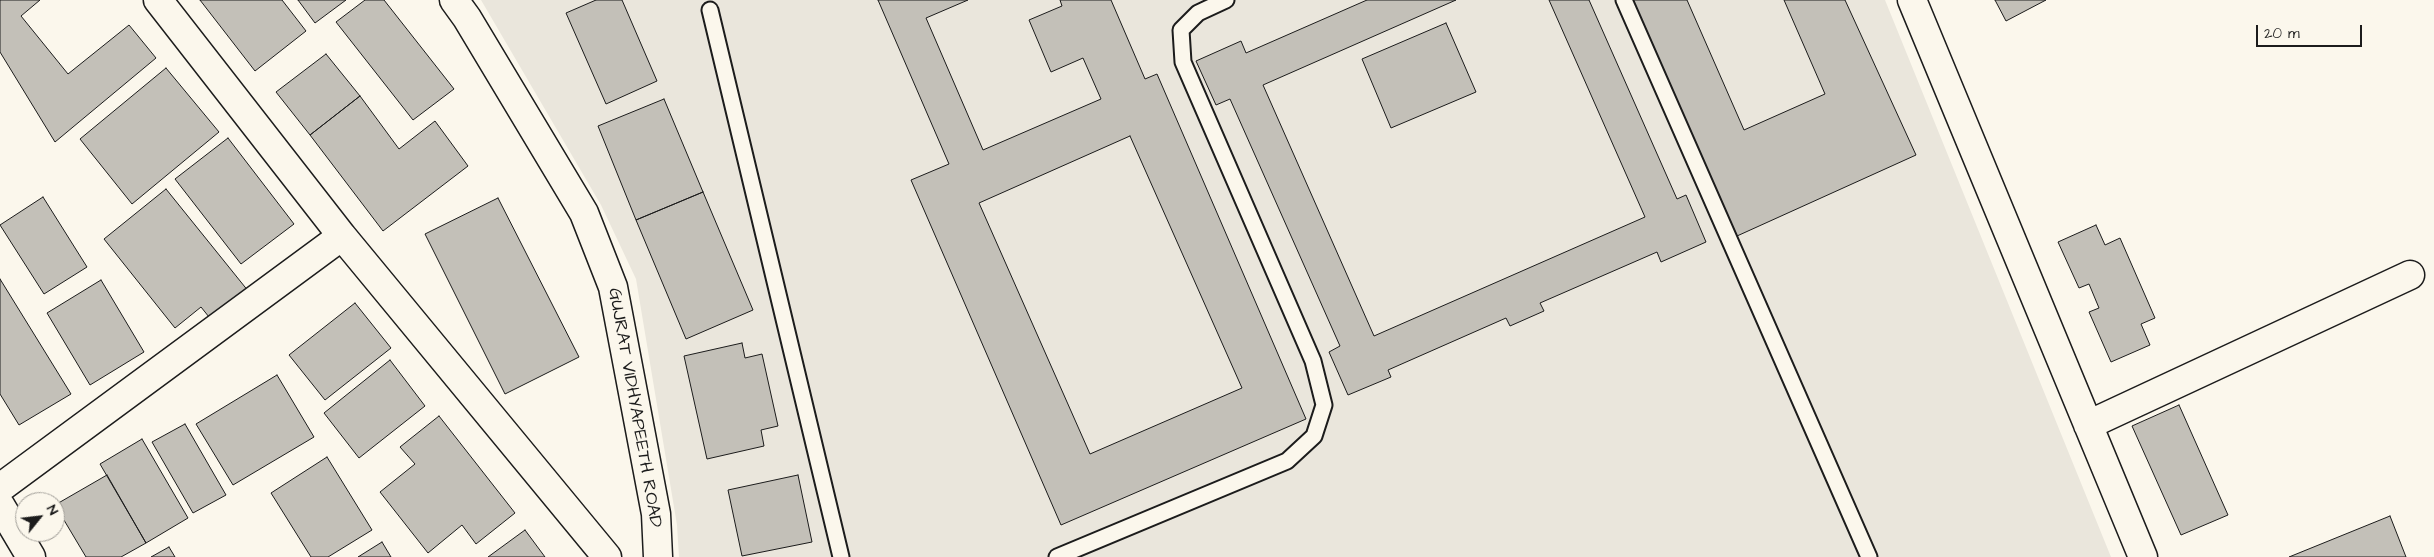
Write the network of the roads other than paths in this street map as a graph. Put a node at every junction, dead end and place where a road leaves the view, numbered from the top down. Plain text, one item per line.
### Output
1 (158, 0) edge
2 (454, 0) edge
3 (1226, 0) edge
4 (1624, 0) edge
5 (1912, 0) edge
6 (710, 10) dead end
7 (342, 236) junction
8 (2410, 275) dead end
9 (2088, 425) junction
10 (0, 488) edge
11 (0, 504) edge
12 (31, 557) edge
13 (607, 557) edge
14 (658, 557) edge
15 (840, 557) edge
16 (1057, 557) edge
17 (1869, 557) edge
18 (2143, 557) edge

1 - 7 street
2 - 14 street, GUJRAT VIDHYAPEETH ROAD
3 - 16 lane
4 - 17 lane
5 - 9 street
6 - 15 lane
7 - 10 street
7 - 13 street
8 - 9 street
9 - 18 street
11 - 12 street

